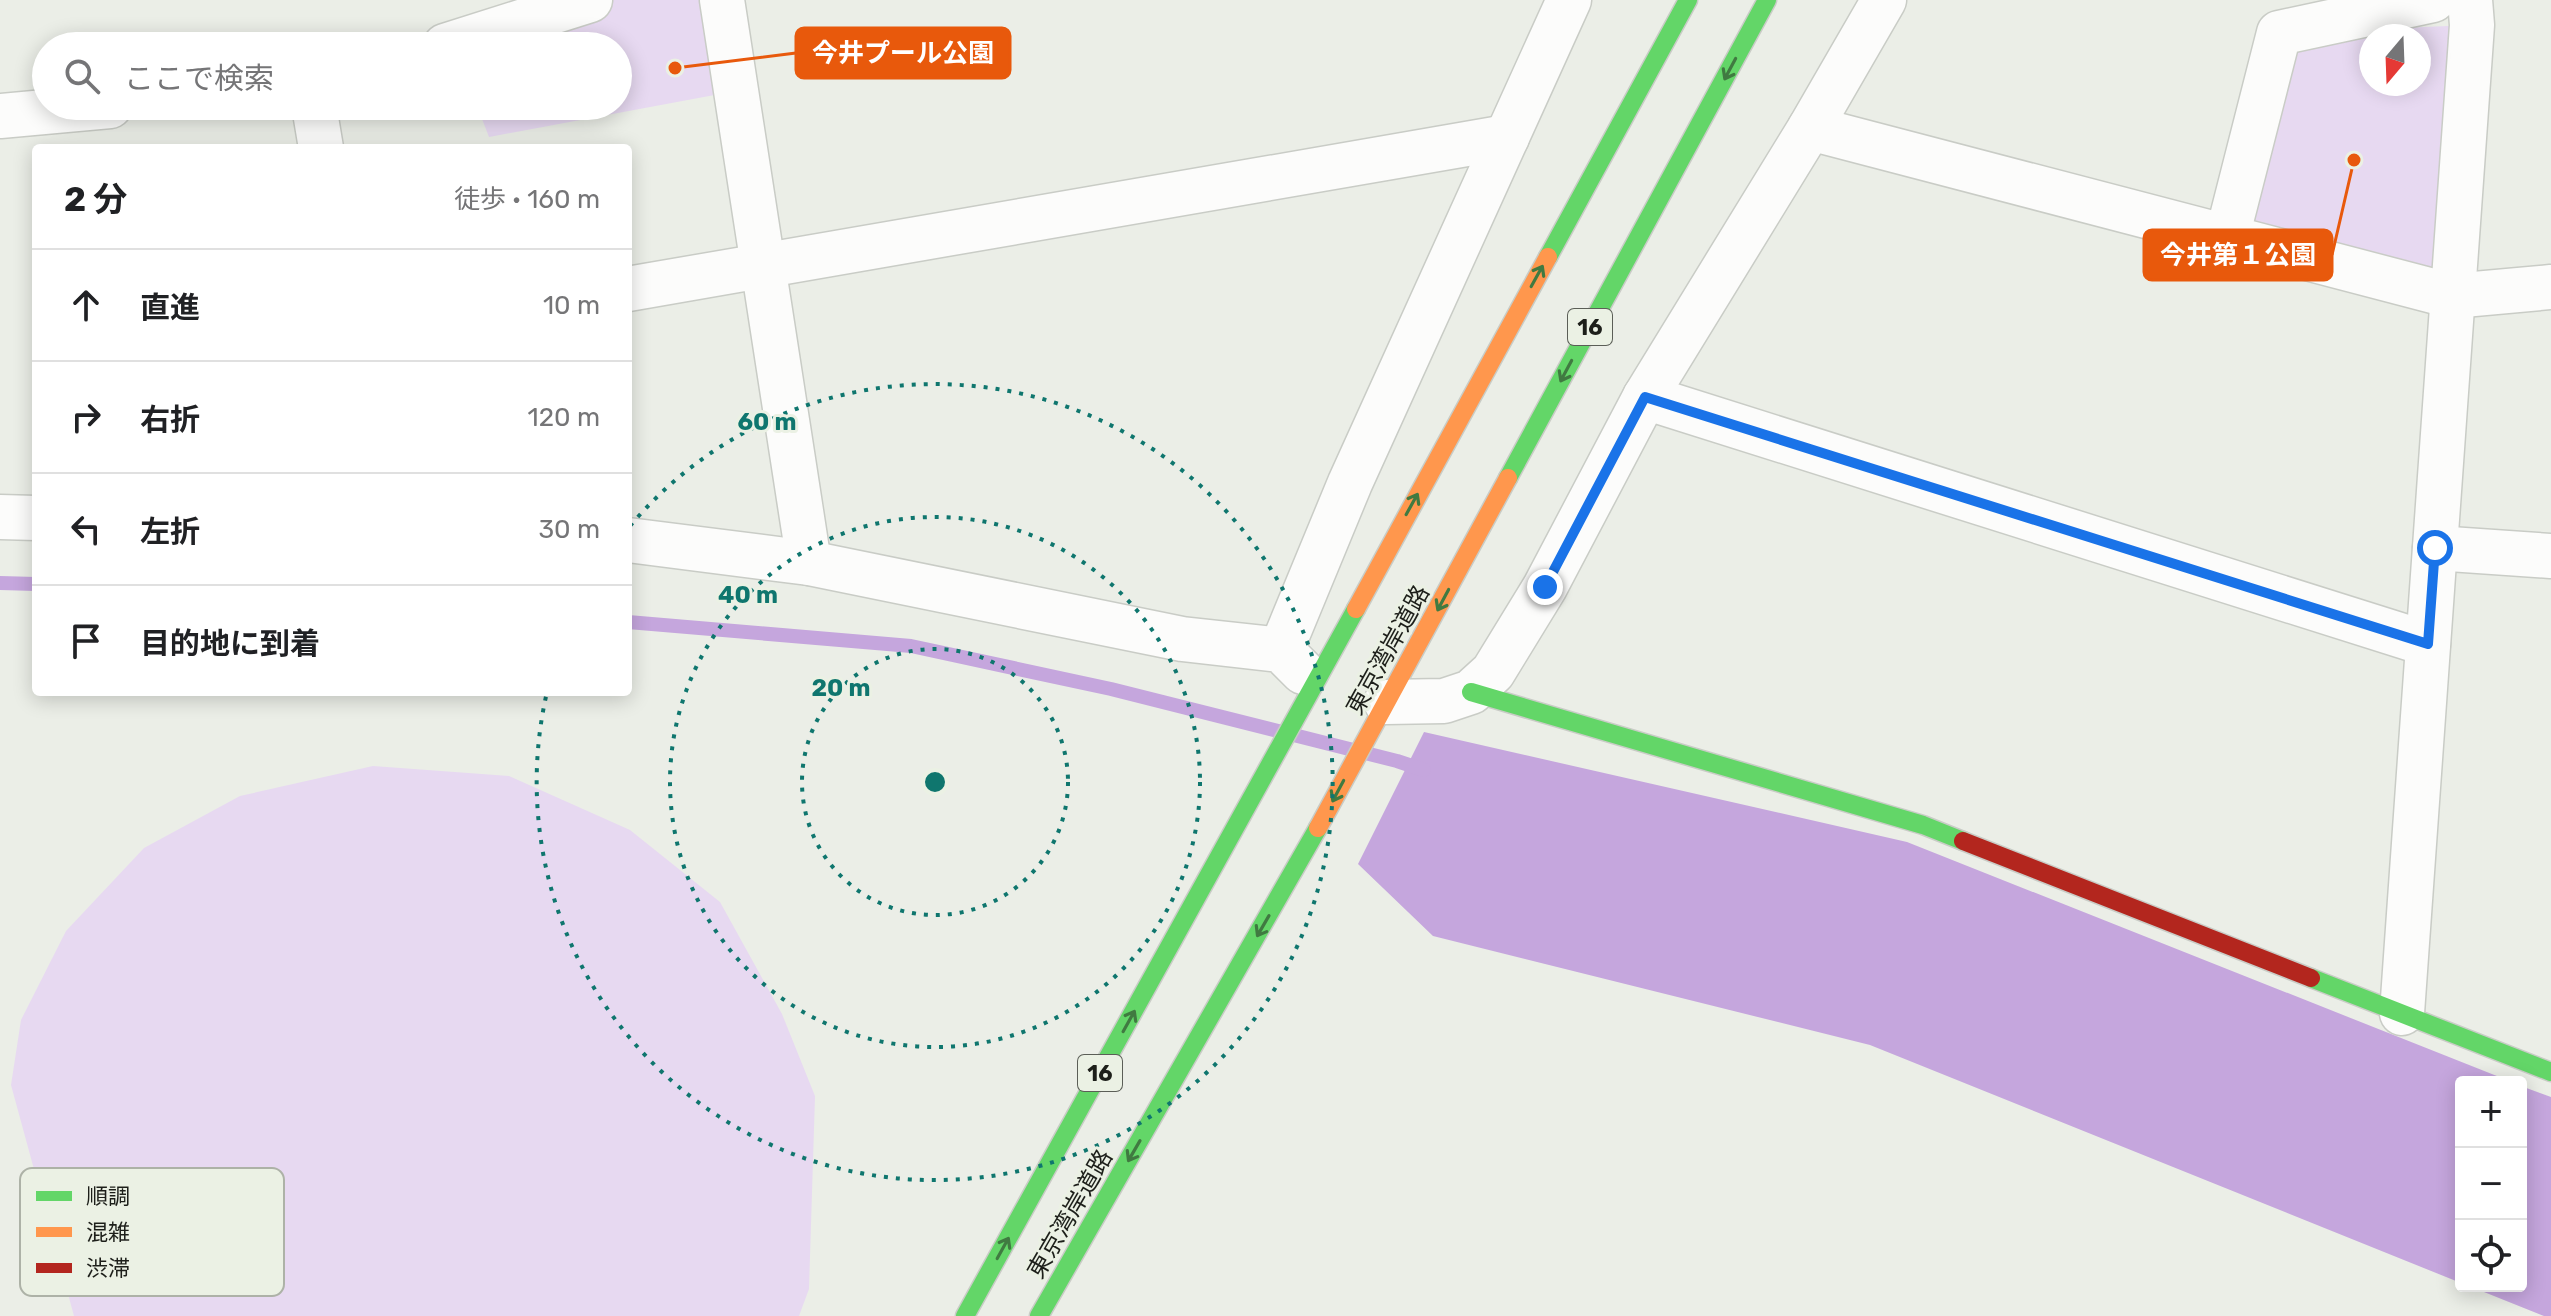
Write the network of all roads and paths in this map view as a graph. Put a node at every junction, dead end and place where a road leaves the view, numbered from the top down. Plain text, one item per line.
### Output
1 (590, 0) edge
2 (722, 0) edge
3 (1569, 0) edge
4 (1688, 0) edge
5 (1767, 0) edge
6 (1884, 0) edge
7 (2433, 0) edge
8 (2470, 0) edge
9 (489, 32) edge
10 (32, 113) edge
11 (0, 116) edge
12 (316, 120) edge
13 (1810, 128) junction
14 (1507, 137) junction
15 (320, 144) edge
16 (2227, 237) junction
17 (763, 266) junction
18 (2551, 287) edge
19 (632, 288) edge
20 (2452, 296) junction
21 (1645, 397) junction
22 (0, 517) edge
23 (32, 518) edge
24 (632, 541) edge
25 (2435, 548) junction
26 (2551, 556) edge
27 (809, 563) junction
28 (2428, 644) junction
29 (1281, 650) junction
30 (1317, 677) junction
31 (1471, 692) junction
32 (1380, 713) junction
33 (2402, 1013) junction
34 (2551, 1072) edge
35 (965, 1316) edge
36 (1039, 1316) edge

1 - 9 street
2 - 17 street
3 - 14 street
30 -> 4 main road, 東京湾岸道路 / 16
5 -> 32 main road, 東京湾岸道路 / 16
6 - 13 street
7 - 16 street
8 - 20 street
10 - 11 street
12 - 15 street
13 - 16 street
13 - 21 street
14 - 17 street
14 - 29 street
16 - 20 street
17 - 19 street
17 - 27 street
18 - 20 street
20 - 25 street
21 - 28 street
21 - 31 street
22 - 23 street
24 - 27 street
25 - 26 street
25 - 28 street
27 - 29 street
28 - 33 street
29 - 30 street
35 -> 30 main road, 東京湾岸道路 / 16
31 - 32 street
31 - 33 main road
32 -> 36 main road, 東京湾岸道路 / 16
33 - 34 main road

